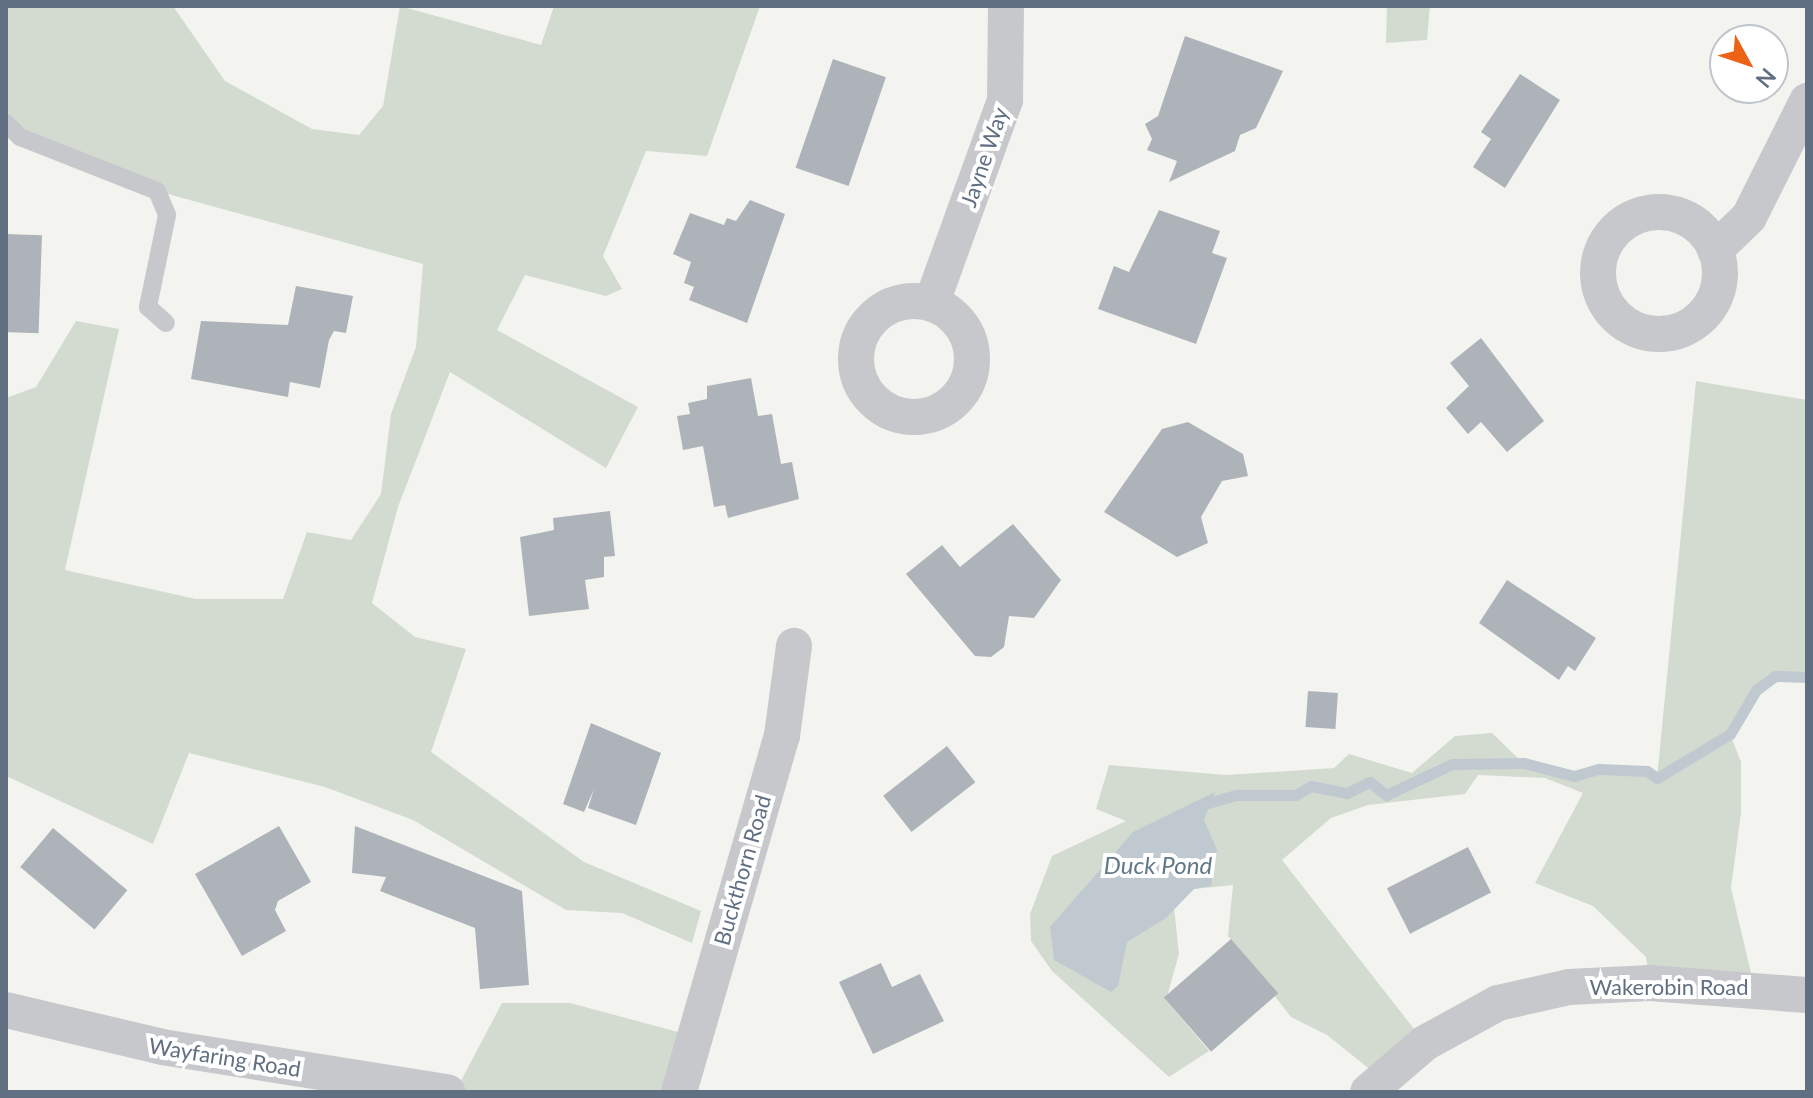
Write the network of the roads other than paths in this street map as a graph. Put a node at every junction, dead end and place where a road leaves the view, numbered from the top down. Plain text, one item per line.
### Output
1 (1006, 6) edge
2 (1807, 101) edge
3 (6, 123) edge
4 (1715, 250) dead end
5 (932, 302) dead end
6 (166, 323) dead end
7 (794, 646) dead end
8 (1807, 995) edge
9 (6, 1010) edge
10 (447, 1092) edge
11 (679, 1092) edge
12 (1368, 1092) edge

1 - 5 street, Jayne Way
2 - 4 street
3 - 6 lane
7 - 11 street, Buckthorn Road
8 - 12 street, Wakerobin Road
9 - 10 street, Wayfaring Road

